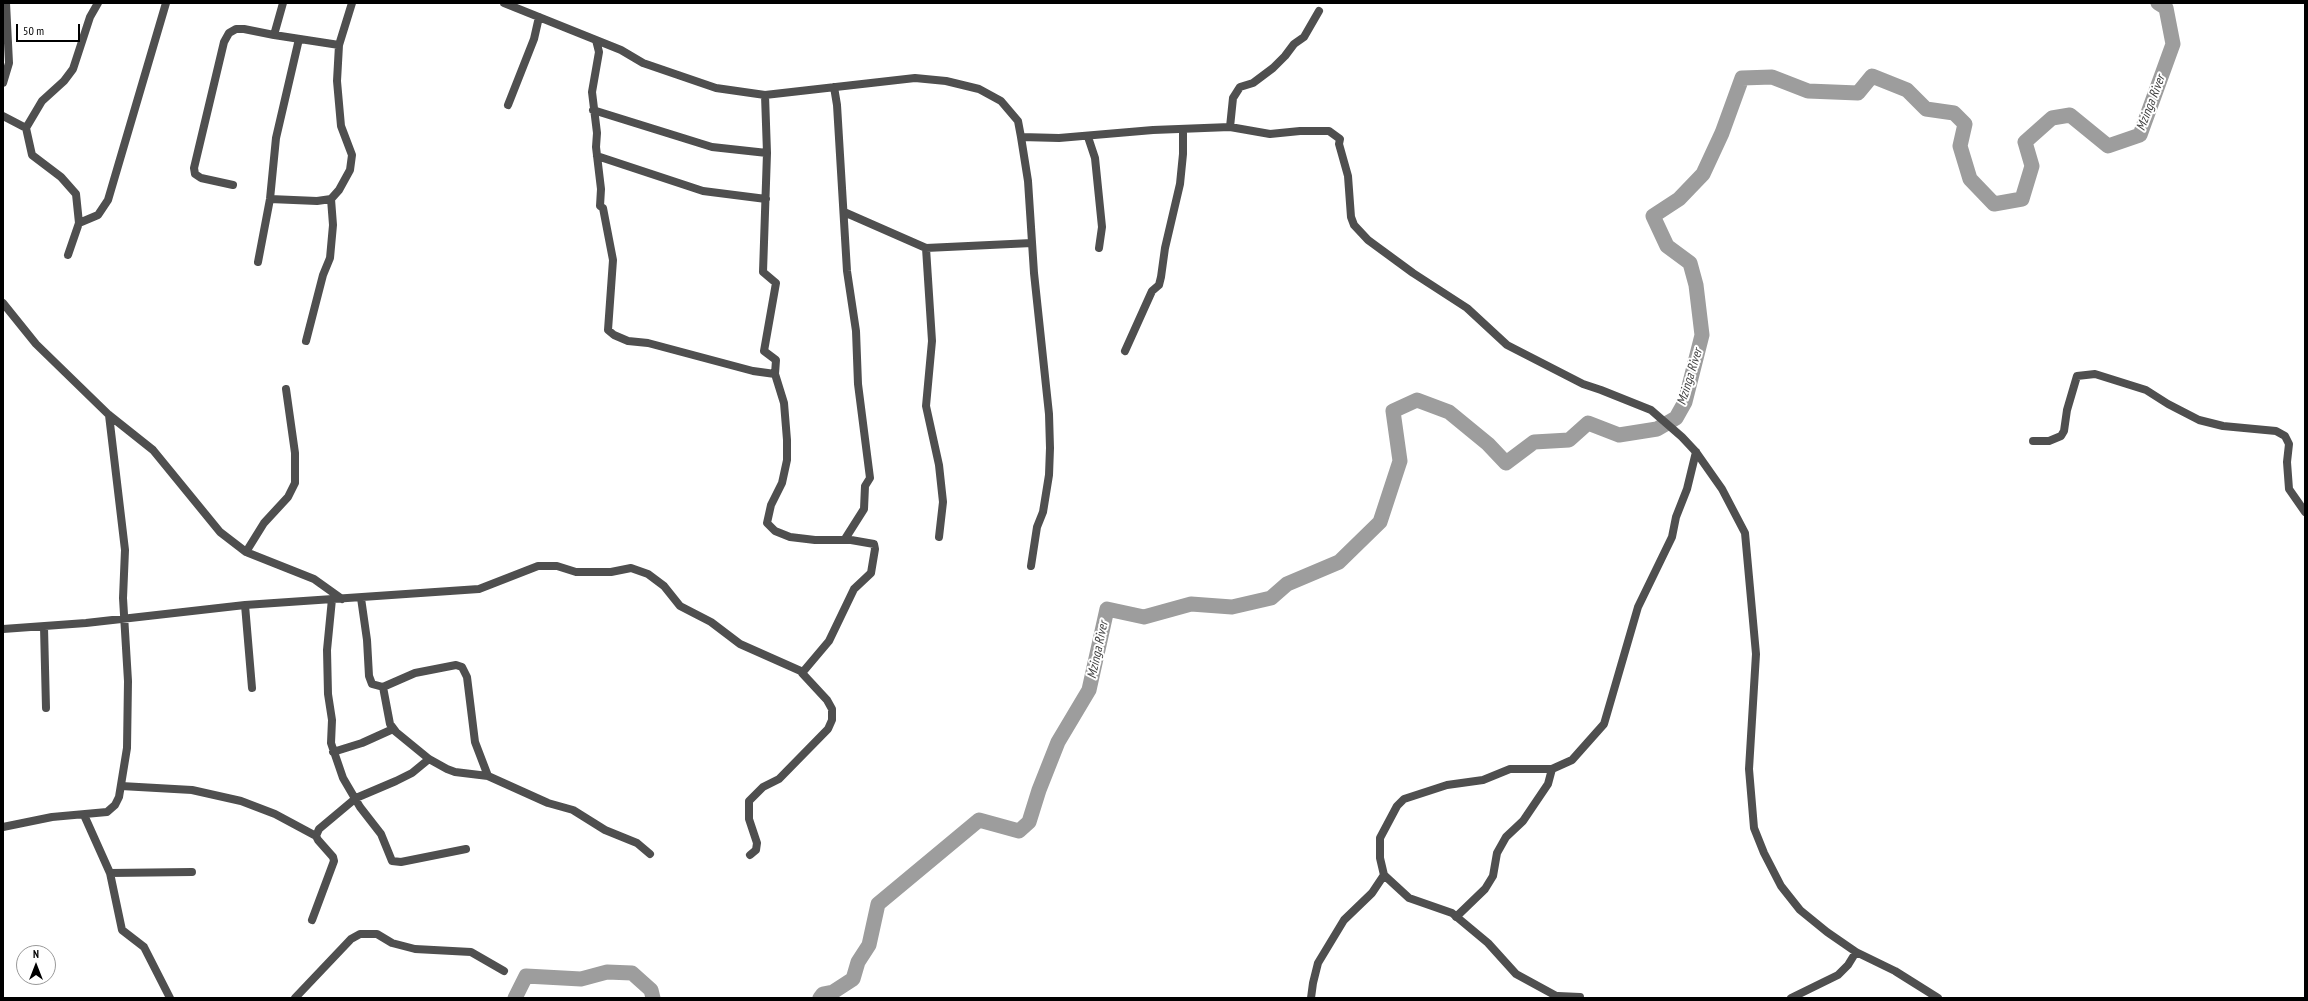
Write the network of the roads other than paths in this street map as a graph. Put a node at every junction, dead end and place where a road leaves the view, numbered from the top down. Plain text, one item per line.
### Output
1 (6, 3) edge
2 (98, 3) edge
3 (166, 3) edge
4 (283, 3) edge
5 (352, 3) edge
6 (504, 3) edge
7 (1319, 11) dead end
8 (539, 17) junction
9 (274, 35) junction
10 (6, 38) edge
11 (299, 39) junction
12 (596, 40) junction
13 (339, 44) junction
14 (3, 83) edge
15 (834, 87) junction
16 (764, 95) junction
17 (508, 104) dead end
18 (593, 110) junction
19 (3, 116) edge
20 (1230, 127) junction
21 (26, 128) junction
22 (1183, 130) junction
23 (1021, 137) junction
24 (1088, 137) junction
25 (767, 153) junction
26 (597, 156) junction
27 (233, 186) dead end
28 (331, 199) junction
29 (766, 199) junction
30 (270, 200) junction
31 (844, 212) junction
32 (79, 223) junction
33 (1032, 242) junction
34 (926, 248) junction
35 (1099, 248) dead end
36 (68, 255) dead end
37 (258, 262) dead end
38 (3, 303) edge
39 (306, 341) dead end
40 (1125, 351) dead end
41 (775, 374) junction
42 (286, 389) dead end
43 (109, 414) junction
44 (2033, 441) dead end
45 (1696, 452) junction
46 (2305, 512) edge
47 (939, 537) dead end
48 (845, 539) junction
49 (246, 552) junction
50 (1031, 566) dead end
51 (361, 598) junction
52 (332, 599) junction
53 (342, 599) junction
54 (245, 605) junction
55 (125, 619) junction
56 (44, 627) junction
57 (3, 629) edge
58 (803, 672) junction
59 (383, 687) junction
60 (252, 688) dead end
61 (46, 708) dead end
62 (392, 729) junction
63 (333, 752) junction
64 (429, 759) junction
65 (1552, 769) junction
66 (488, 776) junction
67 (121, 786) junction
68 (356, 798) junction
69 (84, 815) junction
70 (3, 827) edge
71 (316, 836) junction
72 (466, 849) dead end
73 (650, 854) dead end
74 (750, 855) dead end
75 (192, 872) dead end
76 (110, 873) junction
77 (1384, 875) junction
78 (1456, 917) junction
79 (312, 920) dead end
80 (1856, 952) junction
81 (504, 971) dead end
82 (1560, 997) edge
83 (1580, 997) dead end
84 (170, 998) edge
85 (295, 998) edge
86 (1312, 998) edge
87 (1791, 998) edge
88 (1938, 998) edge

1 - 10 street
2 - 21 street
3 - 32 street
4 - 9 street
5 - 13 street
6 - 8 street
7 - 20 street
8 - 12 street
8 - 17 street
9 - 11 street
9 - 27 street
10 - 14 street
11 - 13 street
11 - 30 street
12 - 16 street
12 - 18 street
13 - 28 street
15 - 16 street
15 - 23 street
15 - 31 street
16 - 25 street
18 - 25 street
18 - 26 street
19 - 21 street
20 - 22 street
20 - 45 street
21 - 32 street
22 - 24 street
22 - 40 street
23 - 24 street
23 - 33 street
24 - 35 street
25 - 29 street
26 - 29 street
26 - 41 street
28 - 30 street
28 - 39 street
29 - 41 street
30 - 37 street
31 - 34 street
31 - 48 street
32 - 36 street
33 - 34 street
33 - 50 street
34 - 47 street
38 - 43 street
41 - 48 street
42 - 49 street
43 - 49 street
43 - 55 street
44 - 46 street
45 - 65 street
45 - 80 street
48 - 58 street
49 - 53 street
51 - 53 street
51 - 58 street
51 - 59 street
52 - 53 street
52 - 54 street
52 - 63 street
54 - 55 street
54 - 60 street
55 - 56 street
55 - 67 street
56 - 57 street
56 - 61 street
58 - 74 street
59 - 62 street
59 - 66 street
62 - 63 street
62 - 64 street
63 - 68 street
64 - 66 street
64 - 68 street
65 - 77 street
65 - 78 street
66 - 73 street
67 - 69 street
67 - 71 street
68 - 71 street
68 - 72 street
69 - 70 street
69 - 76 street
71 - 79 street
75 - 76 street
76 - 84 street
77 - 78 street
77 - 86 street
78 - 82 street
80 - 87 street
80 - 88 street
81 - 85 street
82 - 83 street

